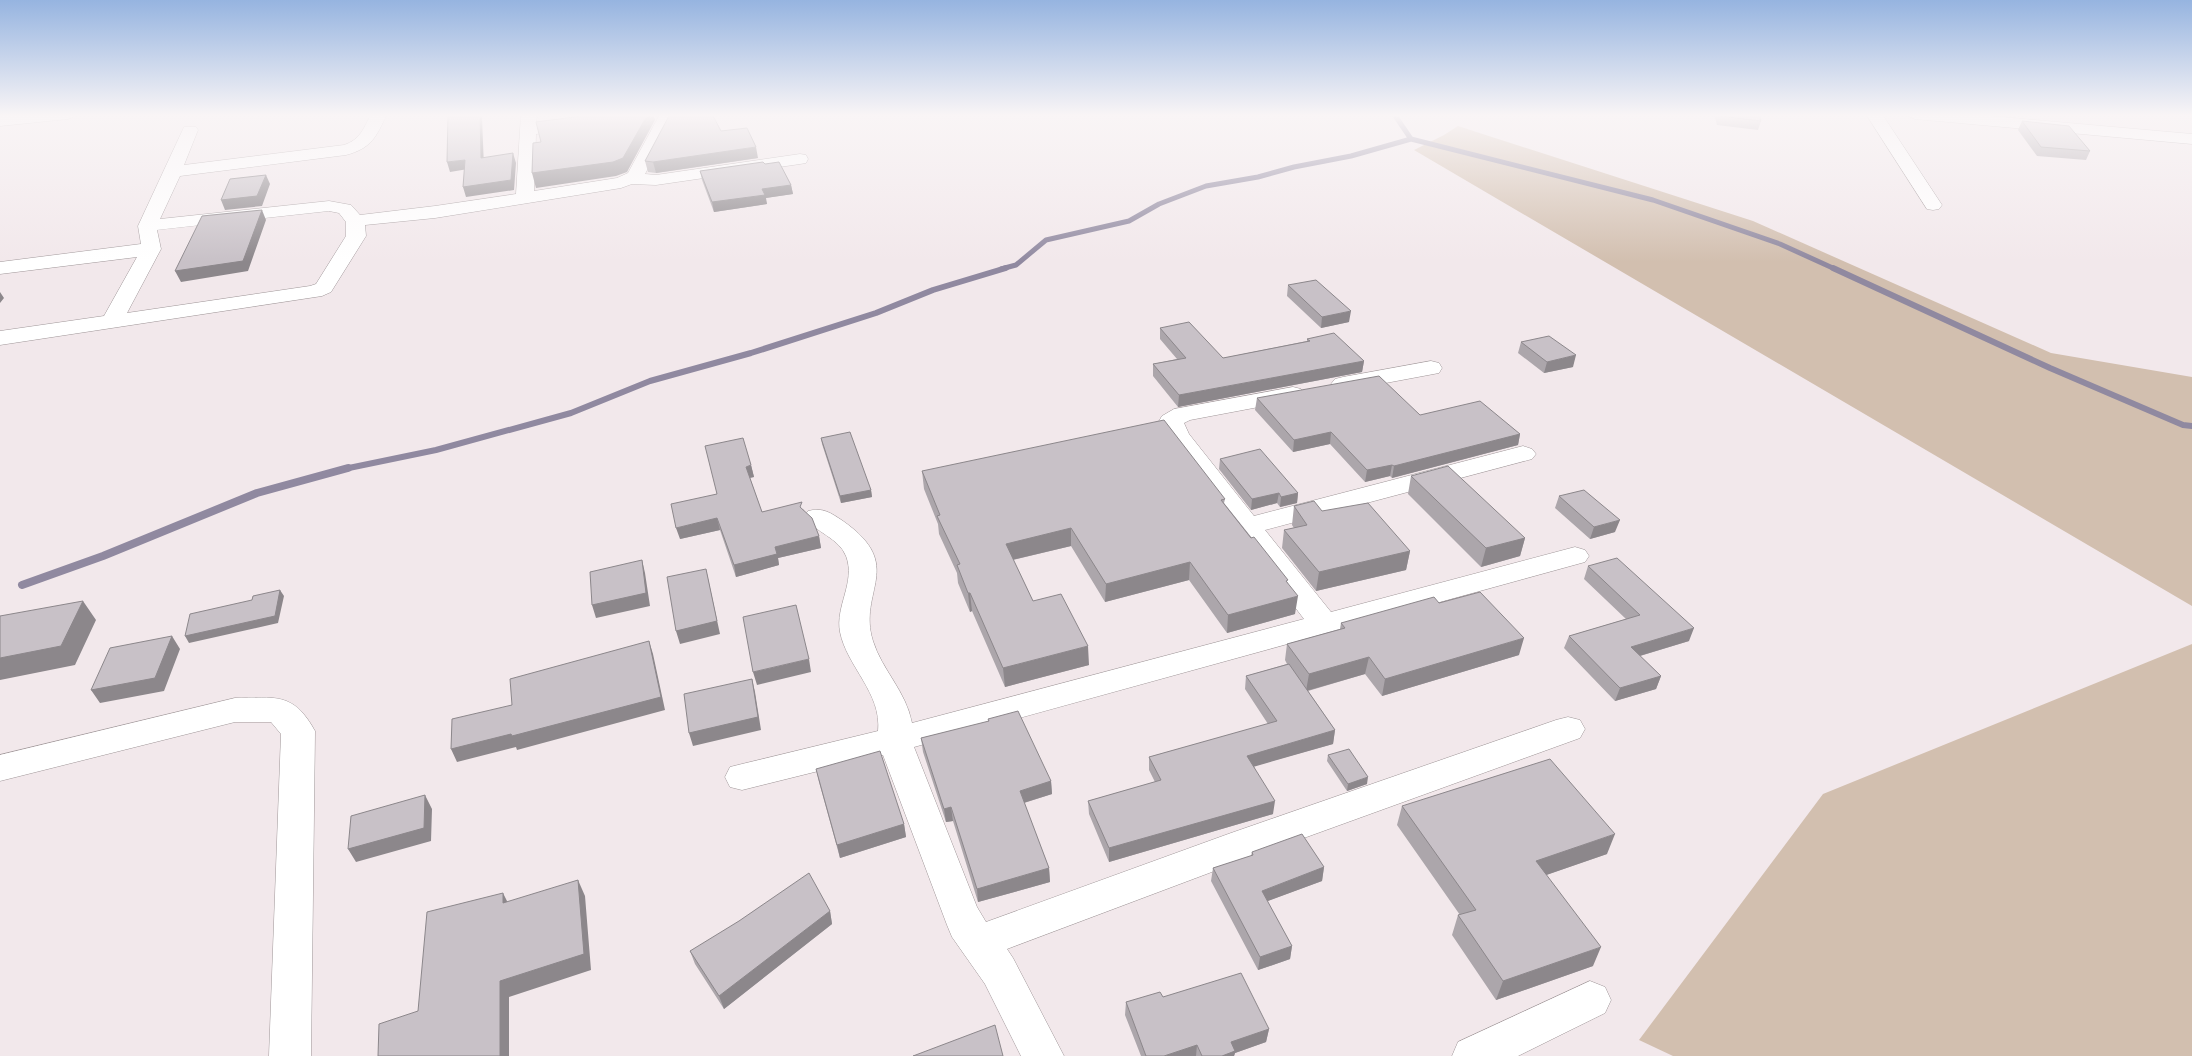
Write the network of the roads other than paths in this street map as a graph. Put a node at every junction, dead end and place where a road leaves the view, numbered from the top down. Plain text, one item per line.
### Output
1 (177, 163) edge
2 (242, 163) edge
3 (527, 163) edge
4 (641, 163) edge
5 (771, 163) edge
6 (1906, 163) edge
7 (173, 172) junction
8 (630, 179) junction
9 (525, 196) junction
10 (1933, 205) dead end
11 (355, 221) junction
12 (148, 226) junction
13 (150, 249) junction
14 (0, 268) edge
15 (111, 323) junction
16 (0, 338) edge
17 (1431, 368) dead end
18 (1523, 454) dead end
19 (818, 517) dead end
20 (1248, 526) junction
21 (1575, 556) dead end
22 (1324, 624) junction
23 (1568, 729) dead end
24 (894, 740) junction
25 (0, 768) edge
26 (742, 777) dead end
27 (979, 942) junction
28 (1590, 1000) dead end
29 (290, 1056) edge
30 (1043, 1056) edge
31 (1473, 1056) edge

1 - 7 street
2 - 7 street
3 - 9 street
4 - 8 street
5 - 8 street
6 - 10 street
7 - 12 street
8 - 9 street
9 - 11 street
11 - 12 street
11 - 15 street
12 - 13 street
13 - 14 street
13 - 15 street
15 - 16 street
17 - 20 street
18 - 20 street
19 - 24 street
20 - 22 street
21 - 22 street
22 - 24 street
23 - 27 street
24 - 26 street
24 - 27 street
25 - 29 street
27 - 30 street
28 - 31 street

